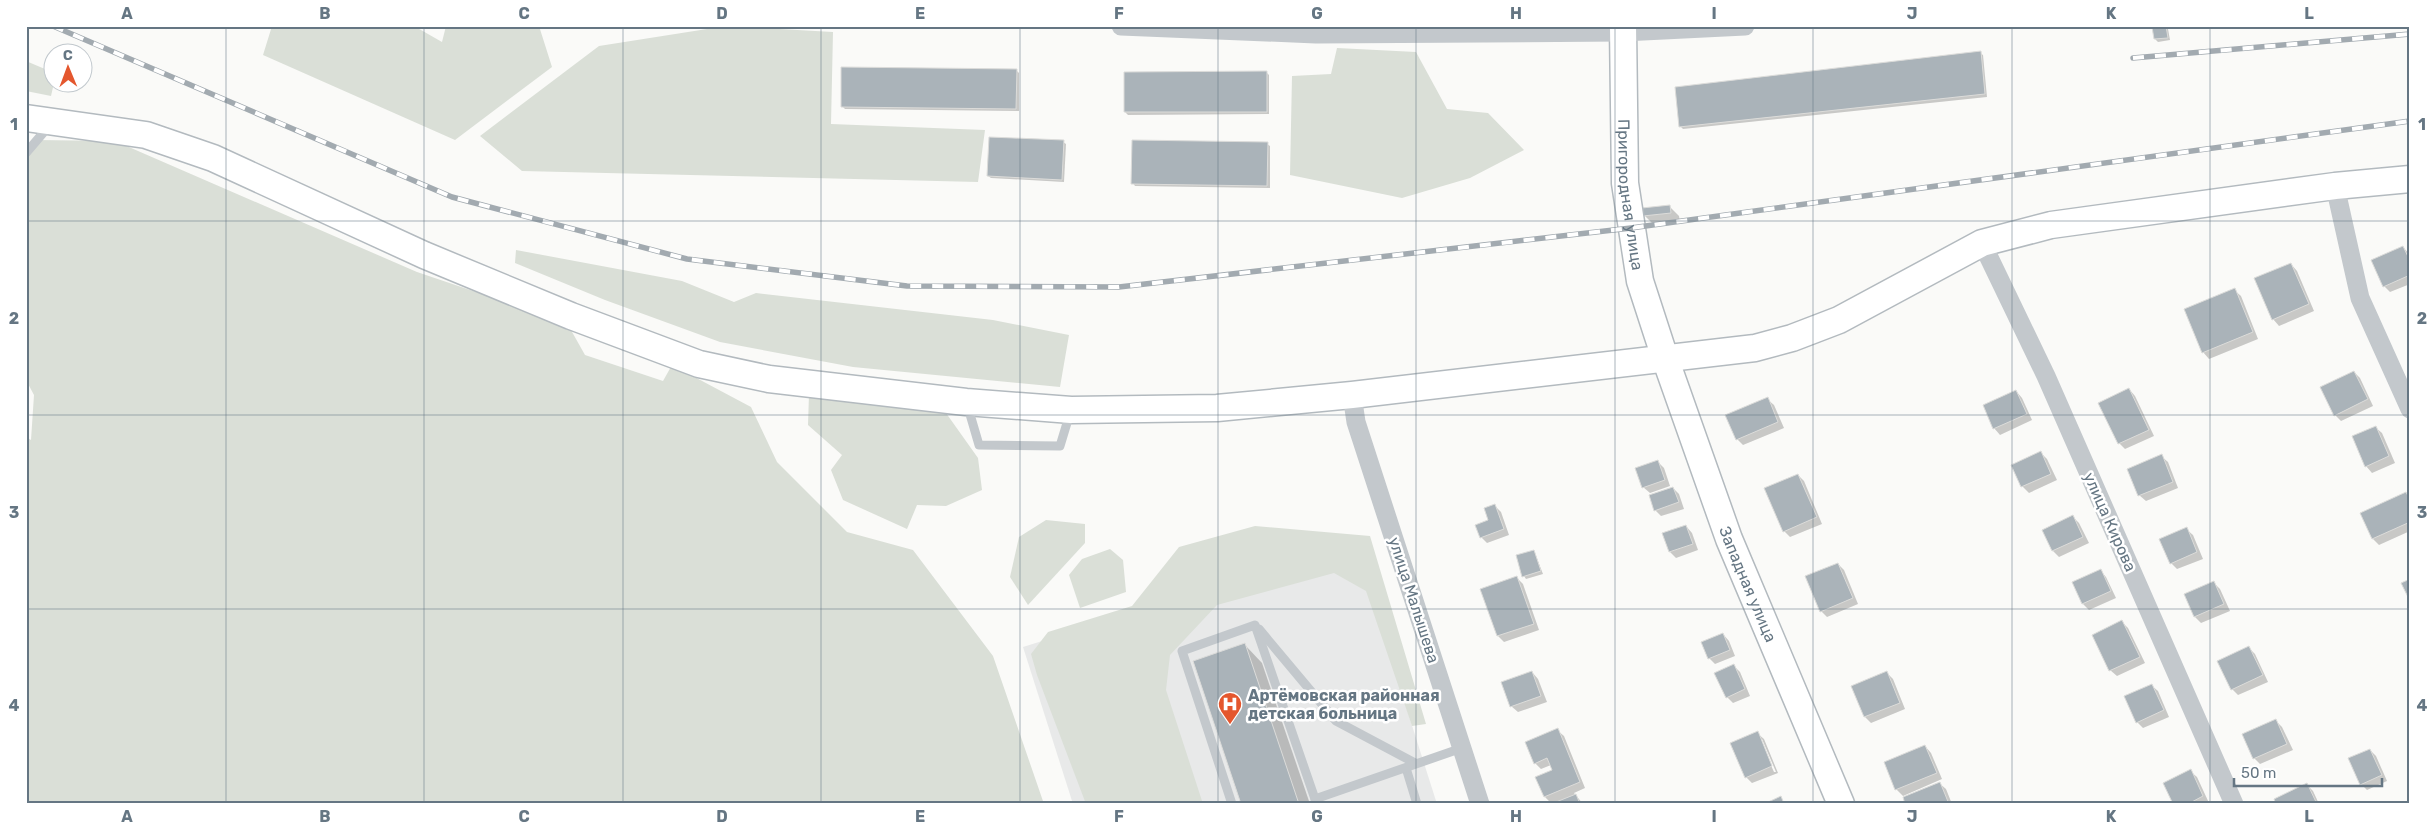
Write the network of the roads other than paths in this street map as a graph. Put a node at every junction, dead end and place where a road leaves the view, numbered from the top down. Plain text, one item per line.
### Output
1 (1121, 26) edge
2 (1745, 26) edge
3 (1623, 29) edge
4 (1316, 30) edge
5 (26, 118) edge
6 (53, 122) junction
7 (26, 153) edge
8 (2410, 179) edge
9 (2335, 186) junction
10 (1982, 242) junction
11 (1664, 358) junction
12 (1352, 395) junction
13 (966, 402) junction
14 (2410, 409) edge
15 (1071, 410) junction
16 (1255, 625) junction
17 (1462, 748) junction
18 (1415, 763) junction
19 (1406, 768) junction
20 (1316, 802) edge
21 (1232, 804) edge
22 (1417, 804) edge
23 (1480, 804) edge
24 (1841, 804) edge
25 (2234, 804) edge

1 - 4 street
2 - 3 street
3 - 4 street
3 - 11 main road, Пригородная улица
5 - 6 main road
6 - 7 lane
6 - 13 main road
8 - 9 main road
9 - 10 main road
9 - 14 street
10 - 11 main road
10 - 25 street, улица Кирова
11 - 12 main road
11 - 24 main road, Западная улица
12 - 15 main road
12 - 17 street, улица Малышева
13 - 15 main road
13 - 15 lane
16 - 18 lane
16 - 20 lane
16 - 21 lane
17 - 18 lane
17 - 23 street, улица Малышева
18 - 19 lane
19 - 20 lane
19 - 22 lane

